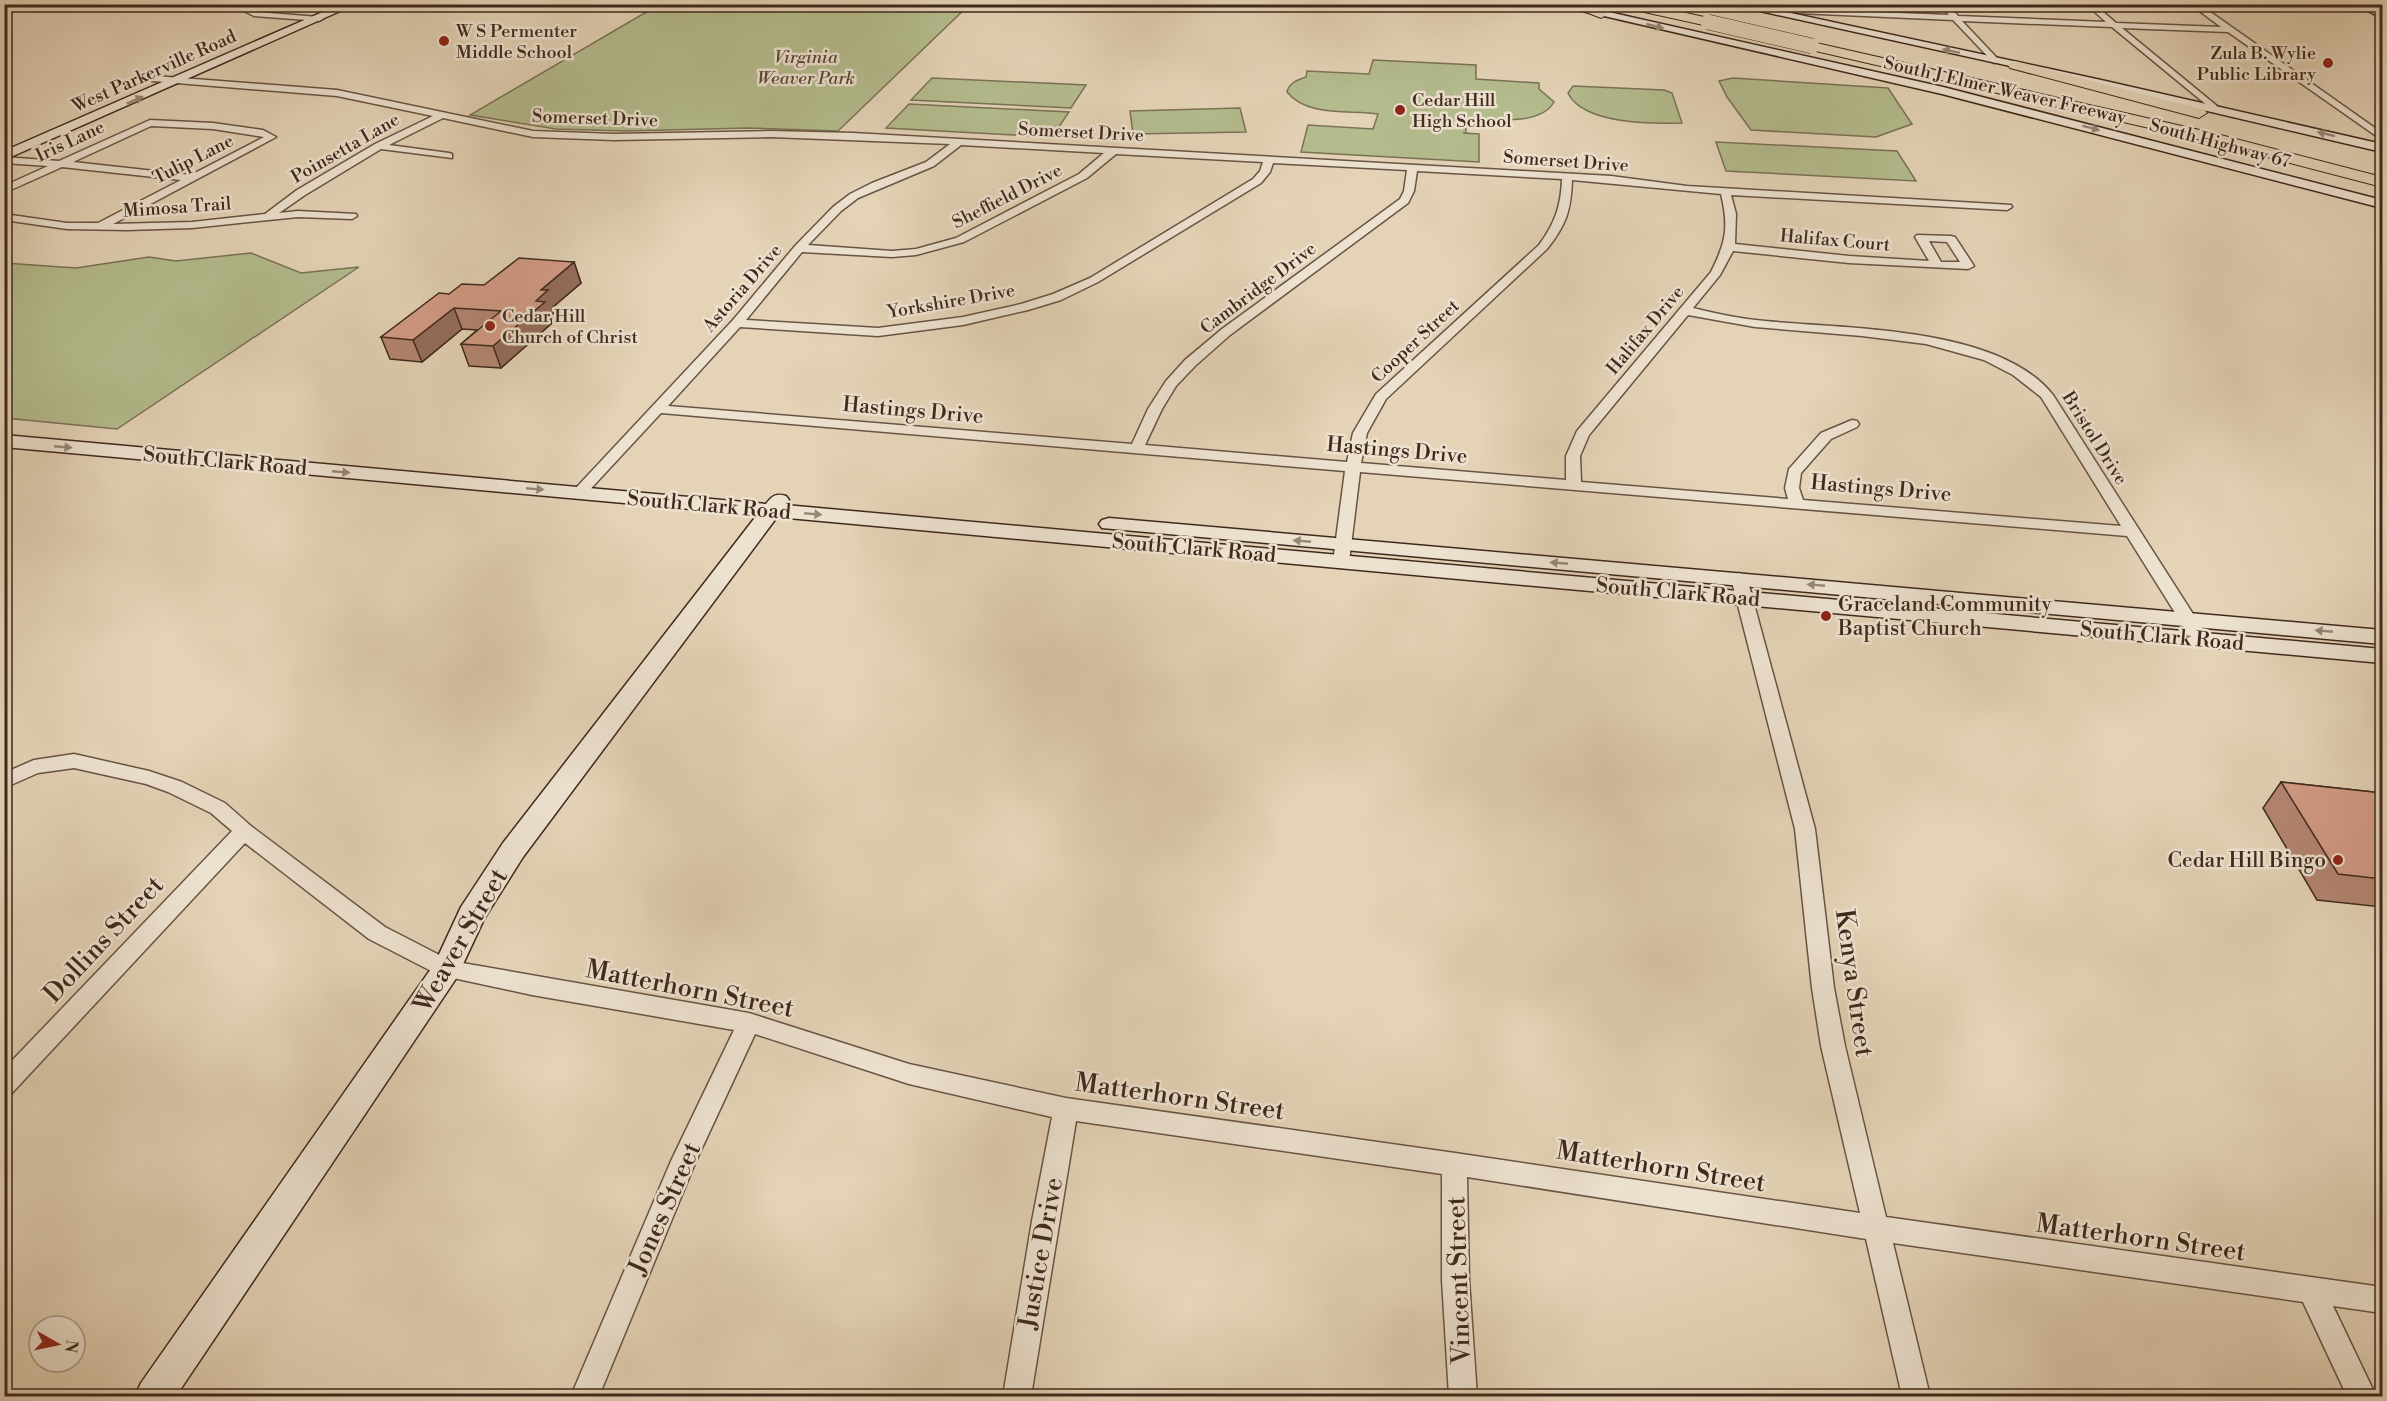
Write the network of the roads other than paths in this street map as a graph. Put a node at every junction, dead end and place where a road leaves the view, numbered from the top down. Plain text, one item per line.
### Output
1 (19, 4) edge
2 (233, 4) edge
3 (328, 4) edge
4 (351, 4) edge
5 (1557, 4) edge
6 (1572, 4) edge
7 (1626, 4) edge
8 (1667, 4) edge
9 (1789, 4) edge
10 (1943, 4) edge
11 (2089, 4) edge
12 (2193, 4) edge
13 (2362, 4) edge
14 (2376, 4) edge
15 (2382, 8) edge
16 (1756, 9) junction
17 (4, 10) edge
18 (1731, 11) edge
19 (1796, 11) edge
20 (1601, 14) junction
21 (2382, 16) edge
22 (297, 18) junction
23 (1956, 18) junction
24 (319, 19) junction
25 (2111, 24) junction
26 (2229, 30) junction
27 (1693, 34) junction
28 (1821, 36) junction
29 (1732, 43) junction
30 (1773, 53) junction
31 (1994, 60) junction
32 (2015, 65) junction
33 (1854, 70) junction
34 (156, 79) junction
35 (179, 81) junction
36 (2214, 108) junction
37 (442, 115) junction
38 (271, 137) joint
39 (2382, 137) edge
40 (959, 142) junction
41 (4, 145) edge
42 (378, 146) junction
43 (2382, 147) edge
44 (1113, 151) junction
45 (449, 156) dead end
46 (4, 158) edge
47 (1269, 160) junction
48 (2382, 162) edge
49 (61, 164) junction
50 (2309, 164) junction
51 (1412, 168) junction
52 (2382, 169) edge
53 (1567, 177) junction
54 (193, 178) junction
55 (2382, 182) edge
56 (4, 190) edge
57 (1725, 191) junction
58 (2382, 204) edge
59 (2007, 207) dead end
60 (269, 216) junction
61 (352, 216) dead end
62 (4, 218) edge
63 (98, 227) junction
64 (1730, 247) junction
65 (799, 248) junction
66 (1937, 265) dead end
67 (1684, 310) junction
68 (966, 321) junction
69 (737, 323) junction
70 (973, 337) dead end
71 (658, 409) junction
72 (1852, 424) dead end
73 (4, 426) edge
74 (4, 441) edge
75 (244, 447) junction
76 (1136, 450) junction
77 (226, 461) junction
78 (432, 463) junction
79 (1353, 466) junction
80 (416, 478) junction
81 (586, 486) junction
82 (1574, 486) junction
83 (1796, 502) junction
84 (776, 503) junction
85 (2133, 532) junction
86 (1342, 553) junction
87 (1740, 588) junction
88 (2187, 619) junction
89 (2382, 637) edge
90 (2200, 639) junction
91 (2382, 656) edge
92 (4, 781) edge
93 (244, 831) junction
94 (447, 969) junction
95 (749, 1023) junction
96 (4, 1086) edge
97 (1066, 1109) junction
98 (1455, 1164) junction
99 (1876, 1228) junction
100 (2312, 1291) junction
101 (2382, 1300) edge
102 (154, 1396) edge
103 (585, 1396) edge
104 (1017, 1396) edge
105 (1463, 1396) edge
106 (1916, 1396) edge
107 (2362, 1396) edge

1 - 17 street
2 - 22 street
3 - 22 main road, West Parkerville Road
4 - 24 main road, West Parkerville Road
5 - 20 main road, South Highway 67
6 - 20 highway
7 - 28 highway, South J Elmer Weaver Freeway, bridge
8 - 18 highway, South J Elmer Weaver Freeway
9 - 16 main road
10 - 23 street
11 - 25 street
12 - 26 street
13 - 21 main road
14 - 15 main road
16 - 18 main road, South Highway 67
16 - 19 main road, South Highway 67
16 - 27 main road
18 - 28 highway, South J Elmer Weaver Freeway
19 - 23 street
19 - 28 main road, South Highway 67
19 - 29 main road
20 -> 27 main road, South Highway 67
22 - 24 street
22 - 34 main road, West Parkerville Road
23 - 25 street
23 - 31 street
24 - 35 main road, West Parkerville Road
25 - 26 street
25 - 36 street
26 - 39 street
27 - 29 main road, South Highway 67
28 - 30 main road
31 -> 28 main road, South Highway 67
28 - 50 highway, South J Elmer Weaver Freeway
28 - 52 highway, South J Elmer Weaver Freeway
29 - 30 main road, South Highway 67
30 - 33 main road, South Highway 67
31 - 32 main road, South Highway 67
32 - 36 main road, South Highway 67
32 - 48 highway
33 - 50 highway
33 -> 58 main road, South Highway 67
34 - 35 street, Somerset Drive
34 - 41 main road, West Parkerville Road
35 - 37 street, Somerset Drive
46 -> 35 main road, West Parkerville Road
43 -> 36 main road, South Highway 67
37 - 40 street, Somerset Drive
37 - 42 street, Poinsetta Lane
38 - 49 street, Iris Lane
38 - 54 street, Tulip Lane
40 - 44 street, Somerset Drive
40 - 65 street, Astoria Drive
42 - 45 street
42 - 60 street, Poinsetta Lane
44 - 47 street, Somerset Drive
44 - 65 street, Sheffield Drive
46 - 49 street
47 - 51 street, Somerset Drive
47 - 68 street, Yorkshire Drive
49 - 54 street
49 - 56 street, Iris Lane
50 - 55 highway, South J Elmer Weaver Freeway
51 - 53 street, Somerset Drive
51 - 76 street, Cambridge Drive
53 - 57 street, Somerset Drive
53 - 79 street, Cooper Street
54 - 63 street, Tulip Lane
57 - 59 street, Somerset Drive
57 - 64 street, Halifax Drive
60 - 61 street, Mimosa Trail
60 - 63 street, Mimosa Trail
62 - 63 street, Mimosa Trail
64 - 66 street, Halifax Court
64 - 67 street, Halifax Drive
65 - 69 street, Astoria Drive
67 - 82 street, Halifax Drive
67 - 85 street, Bristol Drive
68 - 69 street, Yorkshire Drive
68 - 70 street
69 - 71 street, Astoria Drive
71 - 76 street, Hastings Drive
71 - 81 street, Astoria Drive
72 - 83 street
73 - 75 main road, South Clark Road
74 -> 77 main road, South Clark Road
75 - 77 main road
75 - 78 main road, South Clark Road
76 - 79 street, Hastings Drive
77 -> 80 main road, South Clark Road
78 - 80 main road
78 - 81 main road, South Clark Road
79 - 82 street, Hastings Drive
79 - 86 street, Cooper Street
80 -> 81 main road, South Clark Road
81 - 84 main road, South Clark Road
82 - 83 street, Hastings Drive
83 - 85 street, Hastings Drive
84 - 86 main road, South Clark Road
84 - 94 main road, Weaver Street
85 - 88 street, Bristol Drive
86 - 87 main road, South Clark Road
88 -> 87 main road, South Clark Road
87 - 90 main road, South Clark Road
87 - 99 street, Kenya Street
89 -> 88 main road, South Clark Road
88 - 90 street, Bristol Drive
90 - 91 main road, South Clark Road
92 - 93 street, Matterhorn Street
93 - 94 street, Matterhorn Street
93 - 96 street, Dollins Street
94 - 95 street, Matterhorn Street
94 - 102 main road, Weaver Street
95 - 97 street, Matterhorn Street
95 - 103 street, Jones Street
97 - 98 street, Matterhorn Street
97 - 104 street, Justice Drive
98 - 99 street, Matterhorn Street
98 - 105 street, Vincent Street
99 - 100 street, Matterhorn Street
99 - 106 street, Kenya Street
100 - 101 street, Matterhorn Street
100 - 107 street

